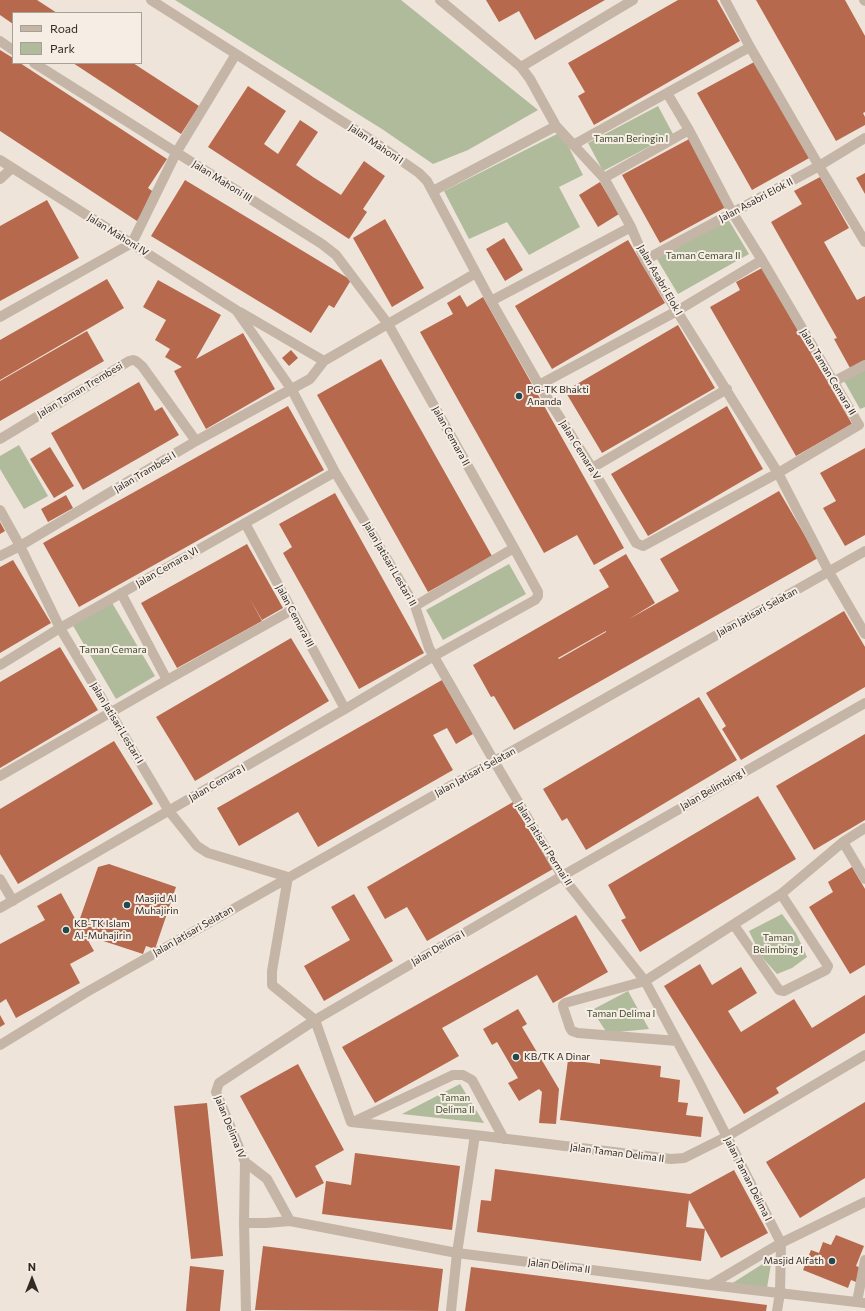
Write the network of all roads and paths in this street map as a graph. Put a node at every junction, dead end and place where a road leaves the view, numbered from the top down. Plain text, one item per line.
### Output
1 (152, 0) edge
2 (440, 0) edge
3 (633, 0) edge
4 (725, 0) edge
5 (0, 41) edge
6 (750, 47) junction
7 (12, 49) edge
8 (236, 54) junction
9 (36, 64) edge
10 (521, 67) junction
11 (668, 94) junction
12 (556, 126) junction
13 (689, 130) junction
14 (865, 138) edge
15 (573, 146) junction
16 (176, 153) junction
17 (0, 160) edge
18 (819, 166) junction
19 (12, 168) junction
20 (604, 178) junction
21 (0, 179) edge
22 (433, 191) junction
23 (732, 212) junction
24 (631, 227) junction
25 (865, 242) edge
26 (132, 243) junction
27 (646, 260) junction
28 (762, 260) junction
29 (476, 273) junction
30 (492, 301) junction
31 (236, 310) junction
32 (677, 311) junction
33 (0, 317) edge
34 (388, 324) junction
35 (324, 361) junction
36 (865, 365) edge
37 (833, 382) junction
38 (539, 385) junction
39 (727, 389) junction
40 (292, 390) junction
41 (862, 423) edge
42 (0, 438) edge
43 (196, 441) junction
44 (592, 468) junction
45 (335, 472) junction
46 (778, 473) junction
47 (0, 510) edge
48 (245, 523) junction
49 (20, 546) junction
50 (514, 548) junction
51 (865, 551) edge
52 (0, 556) edge
53 (829, 572) junction
54 (121, 593) junction
55 (415, 606) junction
56 (292, 610) junction
57 (60, 628) junction
58 (865, 634) edge
59 (434, 656) junction
60 (0, 665) edge
61 (167, 680) junction
62 (865, 703) edge
63 (345, 709) junction
64 (111, 712) junction
65 (494, 761) junction
66 (0, 776) edge
67 (169, 811) junction
68 (865, 828) edge
69 (843, 842) junction
70 (562, 876) junction
71 (288, 877) junction
72 (0, 879) edge
73 (865, 879) edge
74 (782, 894) junction
75 (13, 901) junction
76 (0, 908) edge
77 (734, 925) junction
78 (645, 981) junction
79 (315, 1020) junction
80 (676, 1041) junction
81 (0, 1045) edge
82 (865, 1055) edge
83 (352, 1122) junction
84 (474, 1134) junction
85 (726, 1137) junction
86 (504, 1139) junction
87 (245, 1162) junction
88 (865, 1202) edge
89 (290, 1221) junction
90 (244, 1223) junction
91 (781, 1242) junction
92 (457, 1253) junction
93 (865, 1260) edge
94 (710, 1286) junction
95 (780, 1293) junction
96 (861, 1303) edge
97 (246, 1311) edge
98 (451, 1311) edge
99 (777, 1311) edge

1 - 8 street, Jalan Mahoni I
2 - 10 street, Jalan Asabri Elok I
3 - 10 street
4 - 6 street
5 - 7 street
6 - 11 street
6 - 18 street
8 - 16 street
8 - 22 street, Jalan Mahoni I
9 - 16 street, Jalan Mahoni III
10 - 12 street, Jalan Asabri Elok I
11 - 13 street, Jalan Taman Cemara II
11 - 15 street
12 - 15 street, Jalan Asabri Elok I
12 - 22 street
13 - 20 street
13 - 23 street, Jalan Taman Cemara II
14 - 18 street, Jalan Asabri Elok II
15 - 20 street, Jalan Asabri Elok I
16 - 26 street
16 - 34 street, Jalan Mahoni III
17 - 19 street, Jalan Mahoni IV
18 - 23 street, Jalan Asabri Elok II
18 - 25 street
19 - 21 street
19 - 26 street, Jalan Mahoni IV
20 - 24 street, Jalan Asabri Elok I
22 - 29 street, Jalan Mahoni I
23 - 27 street, Jalan Asabri Elok II
23 - 28 street, Jalan Taman Cemara II
24 - 27 street, Jalan Asabri Elok I
24 - 30 street
26 - 31 street, Jalan Mahoni IV
26 - 33 street
27 - 32 street, Jalan Asabri Elok I
28 - 32 street
28 - 37 street, Jalan Taman Cemara II
29 - 30 street, Jalan Cemara V
29 - 34 street
30 - 38 street, Jalan Cemara V
31 - 35 street, Jalan Mahoni IV
31 - 40 street, Jalan Mahoni IV
32 - 38 street
32 - 39 street, Jalan Asabri Elok I
34 - 35 street
34 - 50 street, Jalan Cemara II
35 - 40 street
36 - 37 street
37 - 41 street, Jalan Taman Cemara II
38 - 44 street, Jalan Cemara V
39 - 44 street
39 - 46 street, Jalan Asabri Elok I
40 - 43 street, Jalan Trambesi I
40 - 45 street, Jalan Jatisari Lestari II
41 - 46 street, Jalan Taman Cemara II
42 - 43 street, Jalan Taman Trembesi
43 - 49 street, Jalan Trambesi I
44 - 46 street, Jalan Cemara V
45 - 48 street, Jalan Cemara VI
45 - 55 street, Jalan Jatisari Lestari II
46 - 53 street, Jalan Asabri Elok I
47 - 49 street, Jalan Jatisari Lestari I
48 - 54 street, Jalan Cemara VI
48 - 56 street, Jalan Cemara III
49 - 52 street, Jalan Trambesi I
49 - 57 street, Jalan Jatisari Lestari I
50 - 55 street
50 - 59 street, Jalan Cemara II
51 - 53 street, Jalan Jatisari Selatan
53 - 58 street, Jalan Asabri Elok I
53 - 65 street, Jalan Jatisari Selatan
54 - 57 street, Jalan Cemara VI
54 - 61 street
55 - 59 street, Jalan Jatisari Lestari II
56 - 61 street
56 - 63 street, Jalan Cemara III
57 - 60 street, Jalan Cemara VI
57 - 64 street, Jalan Jatisari Lestari I
59 - 63 street, Jalan Cemara I
59 - 65 street, Jalan Jatisari Lestari II
61 - 64 street
62 - 70 street, Jalan Belimbing I
63 - 67 street, Jalan Cemara I
64 - 66 street
64 - 67 street, Jalan Jatisari Lestari I
65 - 70 street, Jalan Jatisari Permai II
65 - 71 street, Jalan Jatisari Selatan
67 - 71 street, Jalan Jatisari Lestari I
67 - 75 street, Jalan Cemara I
68 - 69 street
69 - 73 street
69 - 74 street
70 - 78 street, Jalan Jatisari Permai II
70 - 79 street, Jalan Delima I
71 - 79 street
71 - 81 street, Jalan Jatisari Selatan
72 - 75 street
74 - 77 street
74 - 77 street
75 - 76 street, Jalan Cemara I
77 - 78 street
78 - 80 street, Jalan Taman Delima I
78 - 80 street
79 - 83 street
79 - 87 street, Jalan Delima IV
80 - 85 street, Jalan Taman Delima I
82 - 85 street, Jalan Taman Delima II
83 - 84 street, Jalan Taman Delima II
83 - 86 street
84 - 86 street, Jalan Taman Delima II
84 - 92 street
85 - 86 street, Jalan Taman Delima II
85 - 91 street, Jalan Taman Delima I
87 - 89 street
87 - 90 street, Jalan Delima IV
88 - 91 street
89 - 90 street, Jalan Delima II
89 - 92 street, Jalan Delima II
90 - 97 street, Jalan Delima IV
91 - 94 street
91 - 95 street
92 - 94 street, Jalan Delima II
92 - 98 street
93 - 96 street
94 - 95 street, Jalan Delima II
95 - 96 street, Jalan Delima II
95 - 99 street

